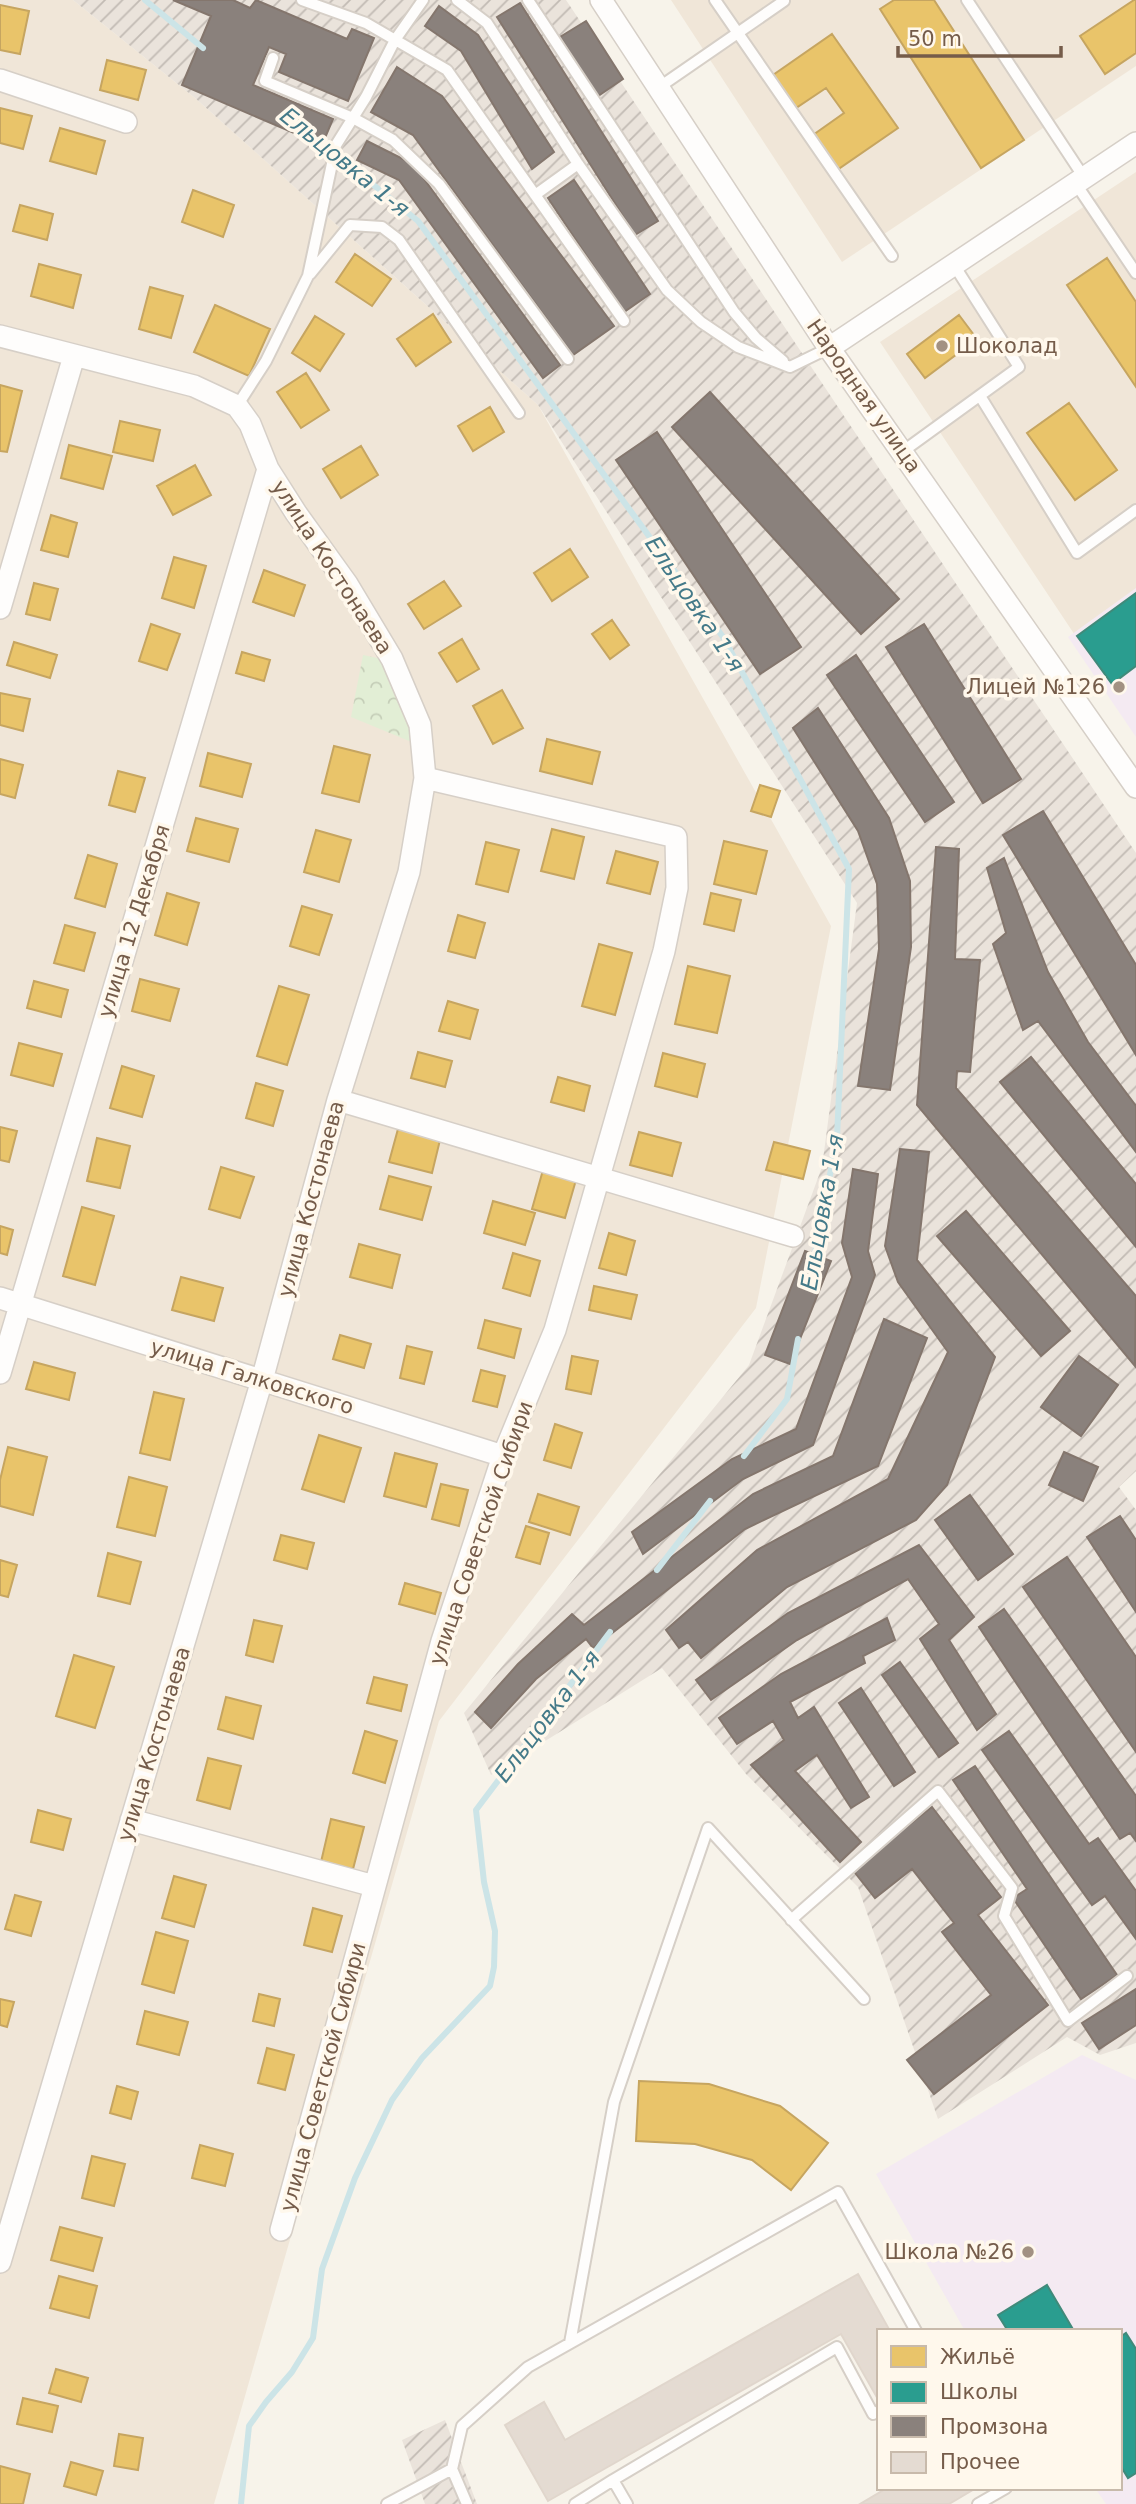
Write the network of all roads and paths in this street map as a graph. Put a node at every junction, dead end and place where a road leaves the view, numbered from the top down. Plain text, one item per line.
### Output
1 (302, 0) edge
2 (422, 0) edge
3 (457, 0) edge
4 (528, 0) edge
5 (601, 0) edge
6 (715, 0) edge
7 (967, 0) edge
8 (784, 1) edge
9 (738, 33) junction
10 (395, 40) junction
11 (273, 58) dead end
12 (0, 80) edge
13 (658, 88) junction
14 (353, 118) junction
15 (126, 122) dead end
16 (1136, 143) edge
17 (578, 164) junction
18 (1080, 181) junction
19 (535, 195) junction
20 (892, 256) dead end
21 (954, 265) junction
22 (1136, 273) edge
23 (308, 276) junction
24 (624, 321) dead end
25 (0, 336) edge
26 (829, 348) junction
27 (74, 356) junction
28 (568, 359) dead end
29 (790, 367) junction
30 (980, 396) junction
31 (237, 406) junction
32 (519, 412) dead end
33 (902, 452) junction
34 (268, 469) junction
35 (1136, 510) edge
36 (0, 608) edge
37 (425, 778) junction
38 (1136, 787) edge
39 (338, 1100) junction
40 (599, 1179) junction
41 (793, 1237) dead end
42 (0, 1298) edge
43 (20, 1305) junction
44 (0, 1373) edge
45 (262, 1380) junction
46 (503, 1457) junction
47 (131, 1821) junction
48 (374, 1886) junction
49 (791, 1920) junction
50 (1127, 1976) dead end
51 (864, 1999) dead end
52 (281, 2230) dead end
53 (0, 2262) edge
54 (915, 2329) edge
55 (570, 2343) junction
56 (877, 2412) edge
57 (452, 2469) junction
58 (613, 2480) junction
59 (1002, 2490) edge
60 (387, 2504) edge
61 (467, 2504) edge
62 (575, 2504) edge
63 (627, 2504) edge
64 (978, 2504) edge

1 - 10 lane
2 - 10 lane
3 - 17 lane
4 - 29 lane
5 - 13 street, Народная улица
6 - 9 lane
7 - 18 lane
8 - 9 lane
9 - 13 lane
9 - 20 lane
10 - 14 lane
10 - 19 lane
11 - 14 lane
12 - 15 street
13 - 26 street, Народная улица
14 - 23 lane
14 - 28 lane
16 - 18 street
17 - 19 lane
17 - 29 lane
18 - 21 street
18 - 22 lane
19 - 24 lane
21 - 26 street
21 - 30 lane
23 - 31 lane
23 - 32 lane
25 - 27 street
26 - 29 lane
26 - 33 street, Народная улица
27 - 31 street
27 - 36 street
30 - 33 lane
30 - 35 lane
31 - 34 street, улица Костонаева
33 - 38 street, Народная улица
34 - 37 street, улица Костонаева
34 - 43 street, улица 12 Декабря
37 - 39 street, улица Костонаева
37 - 40 street, улица Советской Сибири
39 - 40 street
39 - 45 street, улица Костонаева
40 - 41 street
40 - 46 street, улица Советской Сибири
42 - 43 street, улица Галковского
43 - 44 street, улица 12 Декабря
43 - 45 street, улица Галковского
45 - 46 street, улица Галковского
45 - 47 street, улица Костонаева
46 - 48 street, улица Советской Сибири
47 - 48 street
47 - 53 street, улица Костонаева
48 - 52 street, улица Советской Сибири
49 - 50 lane
49 - 51 lane
49 - 55 lane
54 - 55 lane
55 - 57 lane
56 - 58 lane
57 - 60 lane
57 - 61 lane
58 - 62 lane
58 - 63 lane
59 - 64 lane

